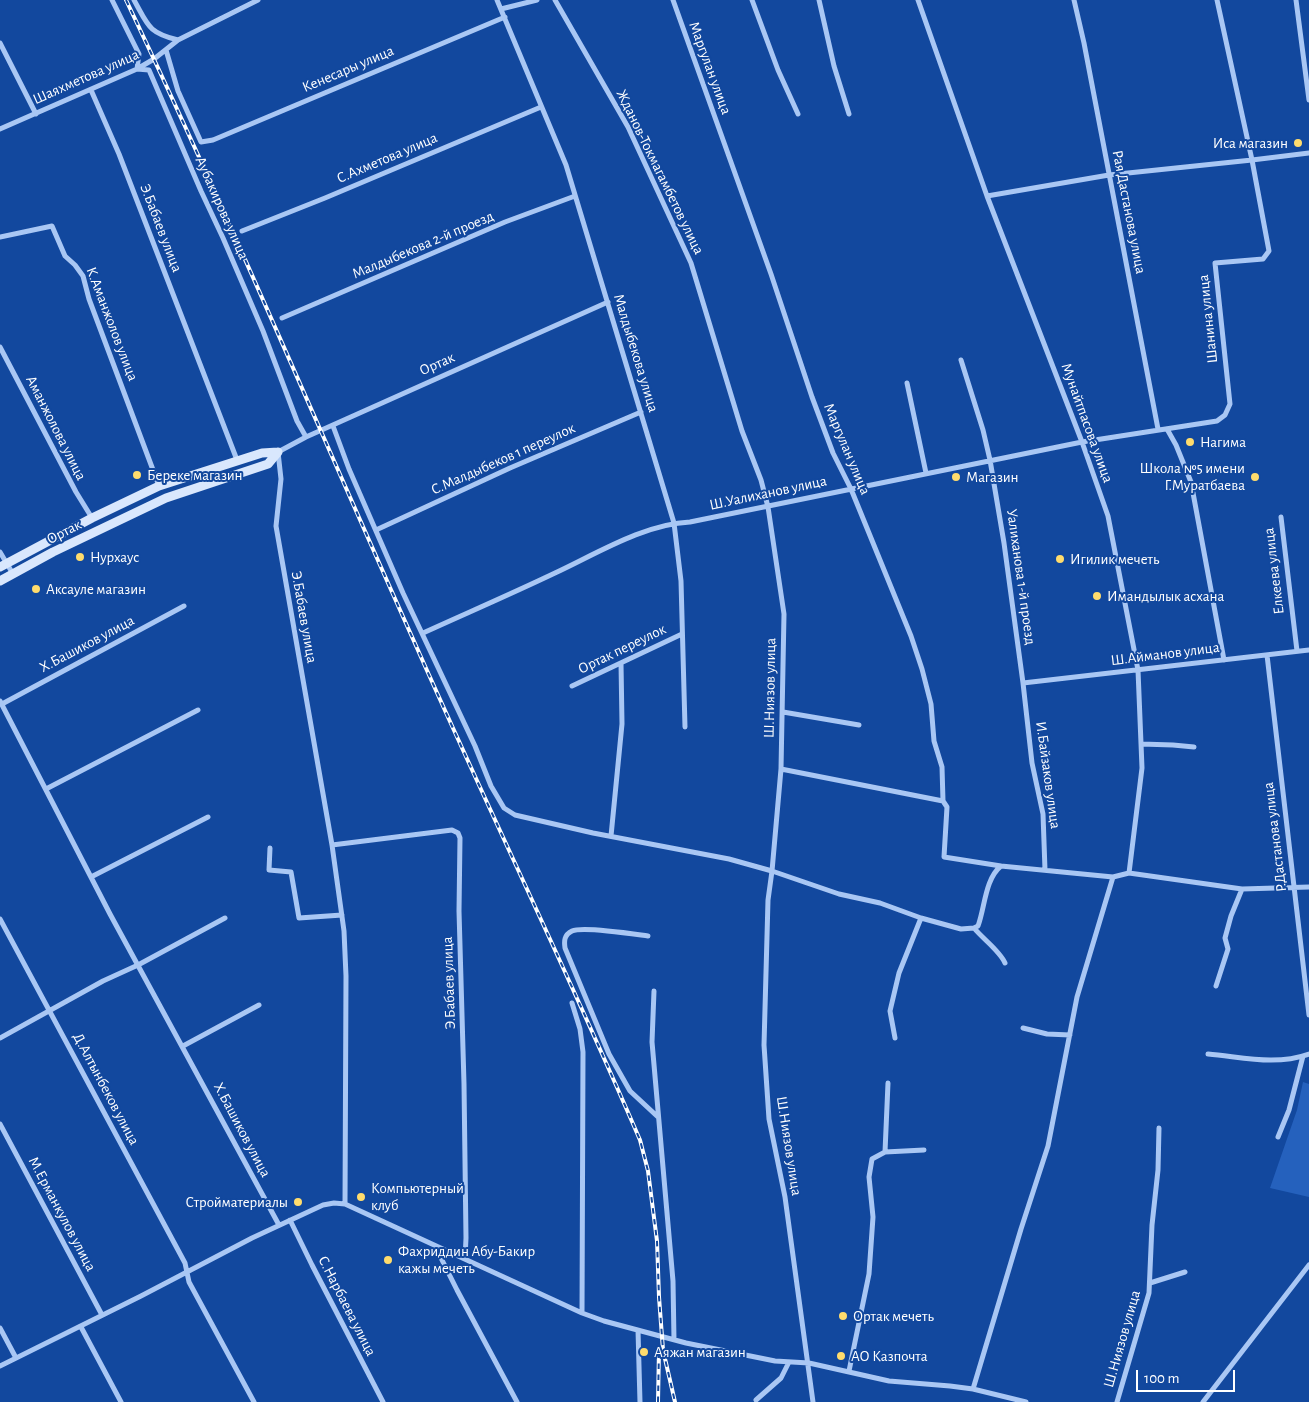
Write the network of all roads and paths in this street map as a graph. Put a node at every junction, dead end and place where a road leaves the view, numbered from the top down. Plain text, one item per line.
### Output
1 (112, 0) edge
2 (134, 0) edge
3 (258, 0) edge
4 (497, 0) edge
5 (536, 0) edge
6 (555, 0) edge
7 (673, 0) edge
8 (752, 0) edge
9 (819, 0) edge
10 (918, 0) edge
11 (1074, 0) edge
12 (1217, 0) edge
13 (1296, 0) edge
14 (501, 9) junction
15 (505, 17) junction
16 (178, 40) junction
17 (0, 43) edge
18 (166, 50) junction
19 (137, 69) junction
20 (91, 90) junction
21 (1309, 100) edge
22 (542, 106) junction
23 (36, 114) junction
24 (798, 114) dead end
25 (849, 114) dead end
26 (0, 130) edge
27 (1309, 152) edge
28 (1252, 160) junction
29 (1109, 175) junction
30 (575, 196) junction
31 (987, 196) junction
32 (242, 230) dead end
33 (0, 237) edge
34 (608, 302) junction
35 (282, 318) dead end
36 (0, 347) edge
37 (961, 360) dead end
38 (907, 384) dead end
39 (641, 412) junction
40 (332, 426) junction
41 (1158, 429) junction
42 (1167, 429) junction
43 (306, 437) junction
44 (1082, 442) junction
45 (278, 452) junction
46 (237, 460) junction
47 (990, 460) junction
48 (926, 474) junction
49 (159, 486) junction
50 (851, 489) junction
51 (768, 507) junction
52 (1281, 517) dead end
53 (92, 518) junction
54 (674, 523) junction
55 (376, 530) junction
56 (0, 552) edge
57 (3, 565) edge
58 (13, 574) junction
59 (0, 581) edge
60 (184, 606) dead end
61 (423, 634) junction
62 (682, 634) junction
63 (1309, 650) edge
64 (1297, 651) junction
65 (1267, 655) junction
66 (1224, 660) junction
67 (621, 663) junction
68 (1138, 670) junction
69 (1024, 683) junction
70 (572, 686) dead end
71 (1, 702) edge
72 (198, 710) dead end
73 (783, 712) junction
74 (859, 724) dead end
75 (685, 727) dead end
76 (1141, 744) junction
77 (1194, 747) dead end
78 (781, 769) junction
79 (46, 789) junction
80 (943, 801) junction
81 (208, 817) dead end
82 (611, 836) junction
83 (332, 845) junction
84 (270, 848) dead end
85 (1001, 866) junction
86 (1045, 870) junction
87 (772, 871) junction
88 (1129, 873) junction
89 (91, 877) junction
90 (1113, 877) junction
91 (1309, 887) edge
92 (1242, 889) junction
93 (1294, 889) junction
94 (342, 915) junction
95 (0, 918) edge
96 (225, 918) dead end
97 (921, 918) junction
98 (974, 928) junction
99 (648, 936) dead end
100 (1005, 963) dead end
101 (138, 965) junction
102 (1216, 986) dead end
103 (654, 990) dead end
104 (572, 1003) dead end
105 (259, 1005) dead end
106 (50, 1010) junction
107 (1309, 1015) edge
108 (1023, 1028) dead end
109 (1070, 1035) junction
110 (0, 1038) edge
111 (895, 1038) dead end
112 (183, 1046) junction
113 (1208, 1054) dead end
114 (1306, 1055) edge
115 (888, 1083) dead end
116 (658, 1117) junction
117 (0, 1124) edge
118 (1159, 1128) dead end
119 (1278, 1137) dead end
120 (924, 1150) dead end
121 (885, 1152) junction
122 (345, 1204) junction
123 (290, 1220) junction
124 (279, 1225) junction
125 (435, 1246) junction
126 (465, 1259) junction
127 (1309, 1265) edge
128 (188, 1272) junction
129 (1185, 1272) dead end
130 (1150, 1283) junction
131 (582, 1313) junction
132 (102, 1315) junction
133 (81, 1327) junction
134 (0, 1328) edge
135 (638, 1330) junction
136 (674, 1340) junction
137 (16, 1358) junction
138 (789, 1362) junction
139 (809, 1363) junction
140 (0, 1366) edge
141 (849, 1371) junction
142 (973, 1390) junction
143 (756, 1400) dead end
144 (121, 1402) edge
145 (254, 1402) edge
146 (383, 1402) edge
147 (517, 1402) edge
148 (640, 1402) edge
149 (813, 1402) edge
150 (1026, 1402) edge
151 (1117, 1402) edge
152 (1203, 1402) edge

1 - 19 street
2 - 16 street
3 - 16 street, Шаяхметова улица
4 - 14 street, Малдыбекова улица
5 - 14 street
6 - 51 street, Жданов-Токмагамбетов улица
7 - 50 street, Маргулан улица
8 - 24 street
9 - 25 street
10 - 31 street, Мунайтпасова улица
11 - 29 street, Рая Дастанова улица
12 - 28 street, Шанина улица
13 - 21 street
14 - 15 street, Малдыбекова улица
15 - 18 street, Кенесары улица
15 - 22 street, Малдыбекова улица
16 - 18 street, Шаяхметова улица
17 - 23 street
18 - 19 street, Шаяхметова улица
19 - 20 street, Шаяхметова улица
19 - 43 street, Аубакирова улица
20 - 23 street, Шаяхметова улица
20 - 46 street, Э.Бабаев улица
22 - 30 street, Малдыбекова улица
22 - 32 street, С.Ахметова улица
23 - 26 street, Шаяхметова улица
27 - 28 street
28 - 29 street
28 - 42 street, Шанина улица
29 - 31 street
29 - 41 street, Рая Дастанова улица
30 - 34 street, Малдыбекова улица
30 - 35 street, Малдыбекова 2-й проезд
31 - 44 street, Мунайтпасова улица
33 - 49 street, К.Аманжолов улица
34 - 39 street, Малдыбекова улица
34 - 40 street, Ортак
36 - 53 street, Аманжолова улица
37 - 47 street, Уалиханова 1-й проезд
38 - 48 street
39 - 54 street, Малдыбекова улица
39 - 55 street, С.Малдыбеков 1 переулок
40 - 43 street, Ортак
40 - 55 street
41 - 42 street, Ш.Уалиханов улица
41 - 44 street, Ш.Уалиханов улица
42 - 66 street
43 - 45 street, Ортак
44 - 47 street, Ш.Уалиханов улица
44 - 68 street, Мунайтпасова улица
45 - 46 street, Ортак
45 - 58 street, Ортак
45 - 83 street, Э.Бабаев улица
46 - 49 street, Ортак
47 - 48 street, Ш.Уалиханов улица
47 - 69 street, Уалиханова 1-й проезд
48 - 50 street, Ш.Уалиханов улица
49 - 53 street, Ортак
50 - 51 street, Ш.Уалиханов улица
50 - 80 street, Маргулан улица
51 - 54 street, Ш.Уалиханов улица
51 - 73 street, Ш.Ниязов улица
52 - 64 street, Елкеева улица
53 - 57 street, Ортак
54 - 61 street, Ш.Уалиханов улица
54 - 62 street, Малдыбекова улица
55 - 61 street
56 - 57 street
57 - 58 street
58 - 59 street, Ортак
60 - 71 street, Х.Башиков улица
61 - 82 street
62 - 67 street, Ортак переулок
62 - 75 street, Малдыбекова улица
63 - 64 street, Ш.Айманов улица
64 - 65 street, Ш.Айманов улица
65 - 66 street, Ш.Айманов улица
65 - 93 street, Р.Дастанова улица
66 - 68 street, Ш.Айманов улица
67 - 70 street, Ортак переулок
67 - 82 street
68 - 69 street, Ш.Айманов улица
68 - 76 street, Мунайтпасова улица
69 - 86 street, И.Байзаков улица
71 - 79 street, Х.Башиков улица
72 - 79 street
73 - 74 street
73 - 78 street, Ш.Ниязов улица
76 - 77 street
76 - 88 street, Мунайтпасова улица
78 - 80 street
78 - 87 street, Ш.Ниязов улица
79 - 89 street, Х.Башиков улица
80 - 85 street, Маргулан улица
81 - 89 street
82 - 87 street
83 - 94 street, Э.Бабаев улица
83 - 126 street, Э.Бабаев улица
84 - 94 street
85 - 86 street
85 - 98 street
86 - 90 street
87 - 97 street
87 - 139 street, Ш.Ниязов улица
88 - 90 street
88 - 92 street
89 - 101 street, Х.Башиков улица
90 - 109 street
91 - 93 street
92 - 93 street
92 - 102 street
93 - 107 street, Р.Дастанова улица
94 - 122 street, Э.Бабаев улица
95 - 106 street, Д.Алтынбеков улица
96 - 101 street
97 - 98 street
97 - 111 street
98 - 100 street
99 - 116 street
101 - 106 street
101 - 112 street, Х.Башиков улица
103 - 116 street
104 - 131 street
105 - 112 street
106 - 110 street
106 - 128 street, Д.Алтынбеков улица
108 - 109 street
109 - 142 street
112 - 124 street, Х.Башиков улица
113 - 114 street
114 - 119 street
115 - 121 street
116 - 136 street
117 - 132 street, М.Ерманкулов улица
118 - 130 street, Ш.Ниязов улица
120 - 121 street
121 - 141 street
122 - 123 street
122 - 125 street
123 - 124 street
123 - 146 street, С.Нарбаева улица
124 - 128 street
125 - 126 street
125 - 147 street
126 - 131 street
127 - 152 street
128 - 132 street
128 - 145 street
129 - 130 street, Ш.Ниязов улица
130 - 151 street, Ш.Ниязов улица
131 - 135 street
132 - 133 street
133 - 137 street
133 - 144 street
134 - 137 street
135 - 136 street
135 - 148 street
136 - 138 street
137 - 140 street
138 - 139 street
138 - 143 street
139 - 141 street
139 - 149 street, Ш.Ниязов улица
141 - 142 street
142 - 150 street

